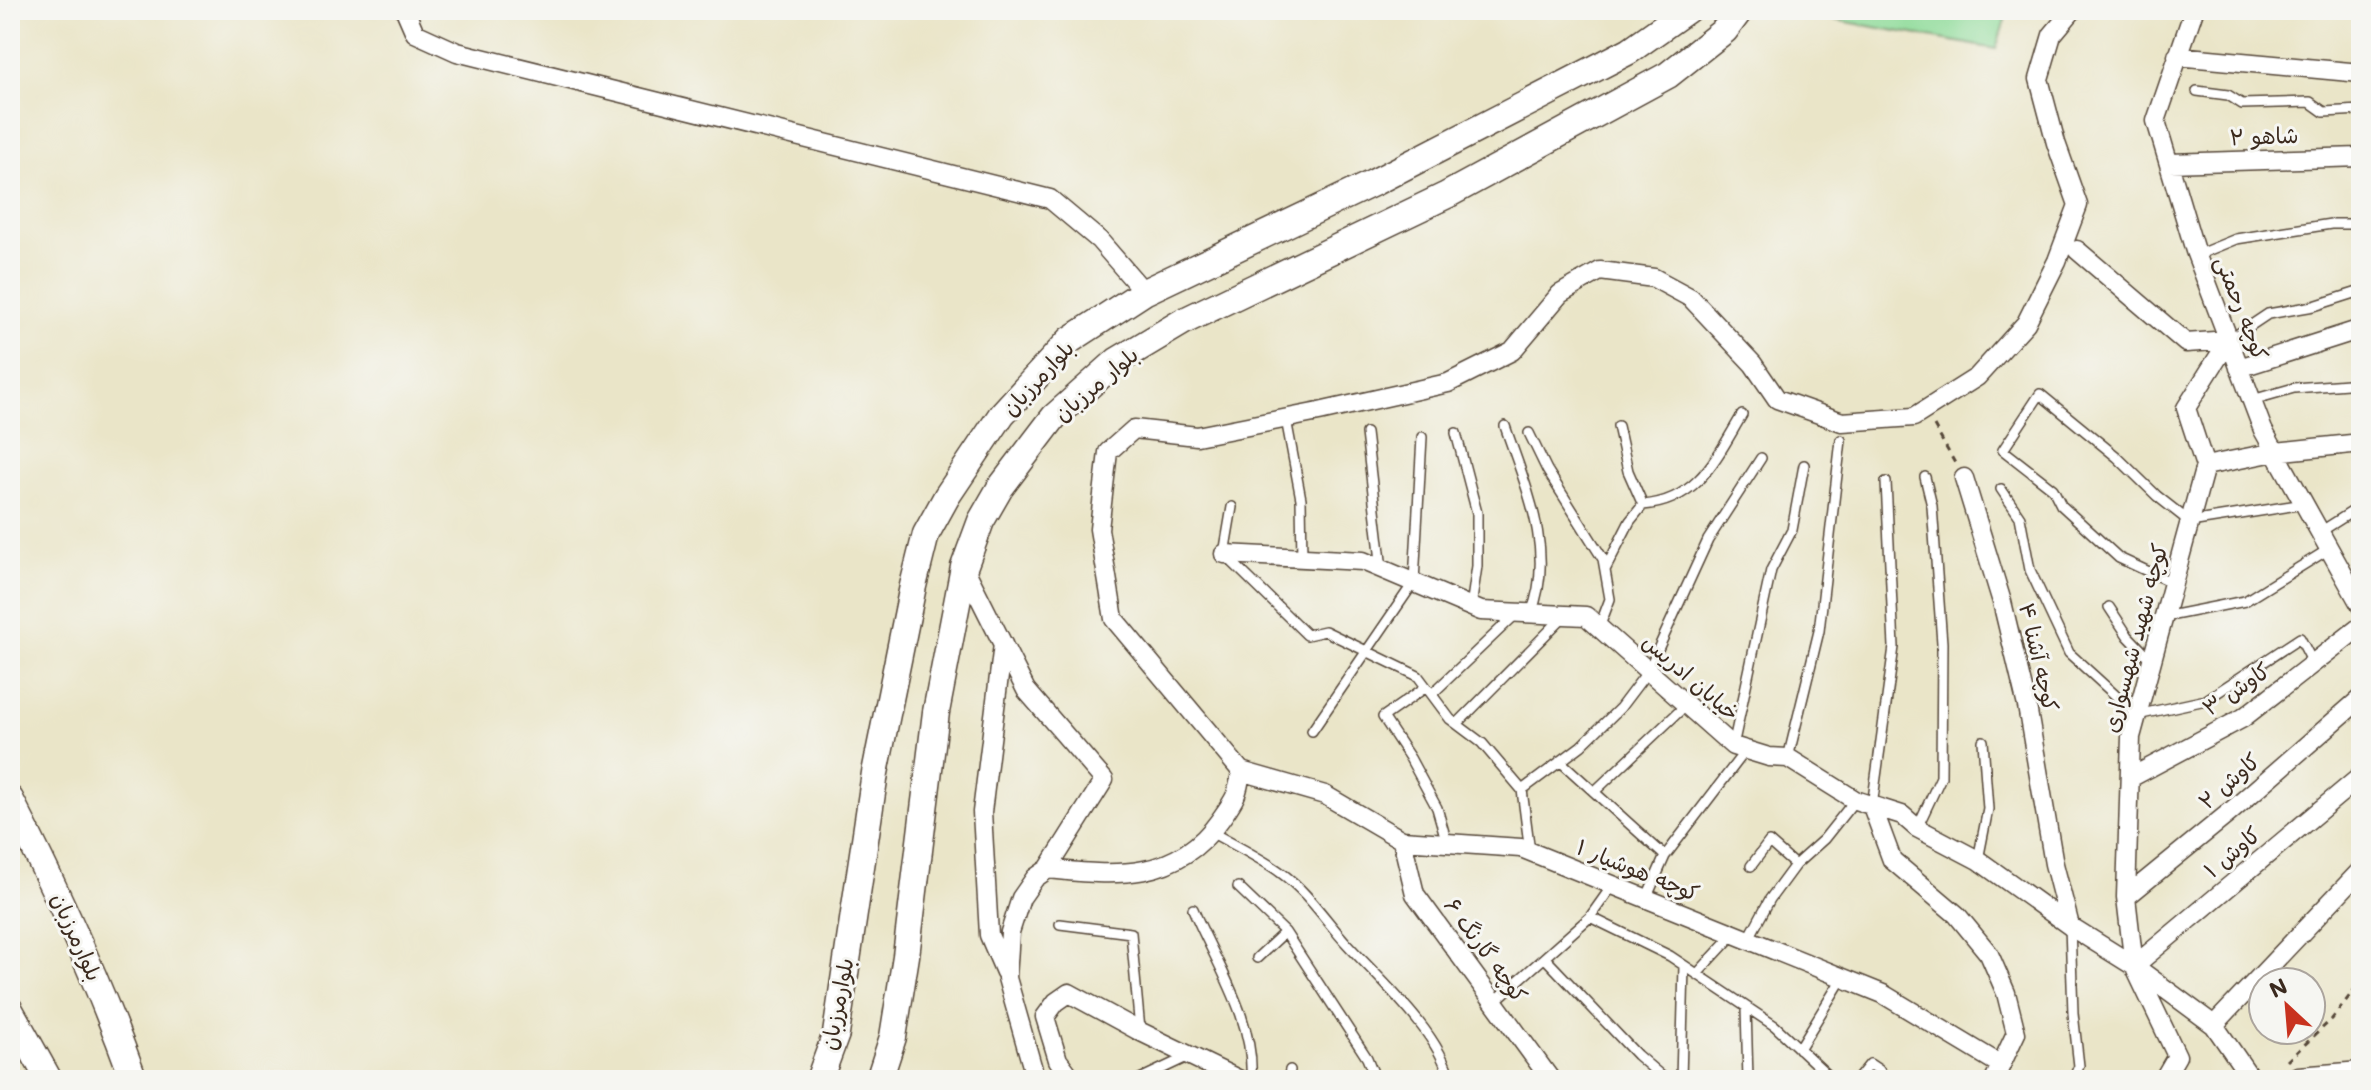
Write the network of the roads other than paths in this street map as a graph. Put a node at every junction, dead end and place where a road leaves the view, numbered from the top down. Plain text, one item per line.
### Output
1 (405, 10) edge
2 (1687, 10) edge
3 (1740, 10) edge
4 (2073, 10) edge
5 (2194, 10) edge
6 (2177, 56) junction
7 (2361, 73) edge
8 (2197, 91) dead end
9 (2361, 110) edge
10 (2361, 157) edge
11 (2169, 163) junction
12 (2361, 224) edge
13 (2077, 250) dead end
14 (2196, 255) junction
15 (2361, 291) edge
16 (1144, 292) junction
17 (2361, 329) edge
18 (2229, 340) junction
19 (2239, 368) junction
20 (2361, 383) edge
21 (2252, 400) junction
22 (1742, 415) dead end
23 (1286, 419) junction
24 (1505, 426) dead end
25 (1618, 426) dead end
26 (1366, 433) dead end
27 (1456, 433) dead end
28 (1529, 433) dead end
29 (1422, 437) dead end
30 (1841, 440) dead end
31 (2361, 443) edge
32 (2275, 452) junction
33 (1761, 458) dead end
34 (1804, 465) dead end
35 (2205, 466) junction
36 (1925, 477) dead end
37 (1964, 478) road end
38 (1886, 482) dead end
39 (2001, 489) dead end
40 (2304, 504) junction
41 (1643, 505) junction
42 (2361, 506) edge
43 (1232, 507) dead end
44 (2190, 522) junction
45 (2320, 532) junction
46 (2329, 549) junction
47 (1224, 554) junction
48 (1302, 558) junction
49 (2361, 565) edge
50 (964, 567) junction
51 (1382, 569) junction
52 (1605, 570) junction
53 (2342, 572) junction
54 (1414, 582) junction
55 (2173, 583) junction
56 (2361, 606) edge
57 (1471, 607) junction
58 (2109, 607) dead end
59 (1524, 613) junction
60 (1565, 615) junction
61 (2164, 617) junction
62 (2361, 626) edge
63 (1599, 628) junction
64 (1003, 644) junction
65 (1367, 651) junction
66 (2152, 661) junction
67 (2313, 663) junction
68 (1648, 671) junction
69 (1429, 691) junction
70 (2361, 698) edge
71 (1686, 705) junction
72 (2137, 715) junction
73 (1457, 724) junction
74 (1312, 731) dead end
75 (1983, 741) dead end
76 (1740, 748) junction
77 (1788, 758) junction
78 (1560, 761) junction
79 (1241, 771) junction
80 (2361, 776) edge
81 (2130, 778) junction
82 (1522, 790) junction
83 (1594, 792) junction
84 (10, 799) edge
85 (1863, 803) junction
86 (1917, 828) junction
87 (1211, 832) junction
88 (1402, 840) junction
89 (1447, 843) junction
90 (1530, 852) junction
91 (1665, 856) junction
92 (1978, 860) junction
93 (1795, 865) junction
94 (1751, 866) dead end
95 (1048, 869) junction
96 (2361, 870) edge
97 (1612, 886) junction
98 (1238, 887) dead end
99 (2126, 897) junction
100 (1646, 899) junction
101 (1193, 909) dead end
102 (1590, 917) junction
103 (1060, 924) dead end
104 (2070, 926) junction
105 (1285, 932) junction
106 (1741, 937) junction
107 (1257, 958) dead end
108 (1545, 958) junction
109 (1684, 966) junction
110 (2134, 966) junction
111 (1697, 974) junction
112 (1843, 977) junction
113 (1007, 978) junction
114 (1494, 1002) junction
115 (1746, 1007) junction
116 (10, 1010) edge
117 (2214, 1025) junction
118 (1141, 1032) junction
119 (1799, 1049) junction
120 (1189, 1056) junction
121 (1998, 1072) edge
122 (2288, 1075) edge
123 (2361, 1075) edge
124 (49, 1080) edge
125 (134, 1080) edge
126 (819, 1080) edge
127 (879, 1080) edge
128 (1036, 1080) edge
129 (1073, 1080) edge
130 (1138, 1080) edge
131 (1240, 1080) edge
132 (1251, 1080) edge
133 (1376, 1080) edge
134 (1450, 1080) edge
135 (1551, 1080) edge
136 (1666, 1080) edge
137 (1681, 1080) edge
138 (1748, 1080) edge
139 (1833, 1080) edge
140 (1857, 1080) edge
141 (1886, 1080) edge
142 (2073, 1080) edge
143 (2163, 1080) edge
144 (2252, 1080) edge

1 - 16 street
2 - 16 main road, بلوارمرزبان
3 - 50 main road, بلوار مرزبان
4 - 23 street
5 - 6 street, کوچه رحمتی
6 - 7 street
6 - 11 street, کوچه رحمتی
8 - 9 lane
10 - 11 street, شاهو ۲
11 - 14 street, کوچه رحمتی
12 - 14 lane
13 - 18 street
14 - 18 street, کوچه رحمتی
15 - 18 lane
16 - 126 main road, بلوارمرزبان
17 - 19 street
18 - 19 street, کوچه رحمتی
18 - 35 street
19 - 21 street, کوچه رحمتی
20 - 21 lane
21 - 32 street, کوچه رحمتی
22 - 41 lane
23 - 48 lane
23 - 79 street
24 - 59 lane
25 - 41 lane
26 - 51 lane
27 - 57 lane
28 - 52 lane
29 - 54 lane
30 - 77 lane
31 - 32 street
32 - 35 street
32 - 40 street, کوچه رحمتی
33 - 68 lane
34 - 76 lane
35 - 44 street, کوچه شهید شهسواری
36 - 86 lane
37 - 104 street, کوچه آشنا ۴
38 - 85 lane
39 - 72 lane
40 - 44 lane
40 - 45 street, کوچه رحمتی
41 - 52 lane
42 - 45 lane
43 - 47 lane
44 - 55 street, کوچه شهید شهسواری
44 - 55 lane
45 - 46 street, کوچه رحمتی
46 - 53 street, کوچه رحمتی
46 - 61 lane
47 - 48 street, خیابان ادریس
47 - 65 lane
48 - 51 street, خیابان ادریس
49 - 53 street
50 - 64 street
50 - 127 main road, بلوار مرزبان
51 - 54 street, خیابان ادریس
52 - 63 lane
53 - 56 street, کوچه رحمتی
54 - 57 street, خیابان ادریس
54 - 65 lane
55 - 61 street, کوچه شهید شهسواری
57 - 59 street, خیابان ادریس
58 - 66 lane
59 - 60 street, خیابان ادریس
59 - 69 lane
60 - 63 street, خیابان ادریس
60 - 73 lane
61 - 66 street, کوچه شهید شهسواری
62 - 67 street, کاوش ۳
63 - 68 street, خیابان ادریس
64 - 95 street
64 - 113 street
65 - 69 lane
65 - 74 lane
66 - 72 street, کوچه شهید شهسواری
67 - 72 lane
67 - 81 street, کاوش ۳
68 - 71 street, خیابان ادریس
68 - 78 lane
69 - 73 lane
69 - 89 lane
70 - 99 street, کاوش ۲
71 - 76 street, خیابان ادریس
71 - 83 lane
72 - 81 street, کوچه شهید شهسواری
73 - 82 lane
75 - 92 lane
76 - 77 street, خیابان ادریس
76 - 91 lane
77 - 85 street, خیابان ادریس
78 - 82 lane
78 - 83 lane
79 - 87 street
79 - 88 street, کوچه هوشیار ۱
80 - 110 street, کاوش ۱
81 - 99 street, کوچه شهید شهسواری
82 - 90 lane
83 - 91 lane
84 - 125 main road, بلوارمرزبان
85 - 86 street, خیابان ادریس
85 - 93 lane
85 - 121 street
86 - 92 street, خیابان ادریس
87 - 95 street
87 - 134 lane
88 - 89 street, کوچه هوشیار ۱
88 - 114 street, کوچه گارنگ ۶
89 - 90 street, کوچه هوشیار ۱
90 - 97 street, کوچه هوشیار ۱
91 - 100 lane
92 - 104 street, خیابان ادریس
93 - 94 lane
93 - 106 lane
95 - 113 street
96 - 117 street
97 - 100 street, کوچه هوشیار ۱
97 - 102 lane
98 - 105 lane
99 - 110 street, کوچه شهید شهسواری
100 - 106 street, کوچه هوشیار ۱
101 - 132 lane
102 - 108 lane
102 - 109 lane
103 - 118 lane
104 - 110 street, خیابان ادریس
104 - 142 lane
105 - 107 lane
105 - 133 lane
106 - 111 lane
106 - 112 street, کوچه هوشیار ۱
108 - 114 lane
108 - 136 lane
109 - 111 lane
109 - 137 lane
110 - 117 street, خیابان ادریس
110 - 143 street
111 - 115 lane
112 - 119 lane
112 - 121 street, کوچه هوشیار ۱
113 - 128 street
114 - 135 street, کوچه گارنگ ۶
115 - 119 lane
115 - 138 lane
116 - 124 main road
117 - 144 street, خیابان ادریس
118 - 120 street
118 - 129 street
119 - 139 lane
120 - 130 lane
120 - 131 street
122 - 123 main road
140 - 141 lane

